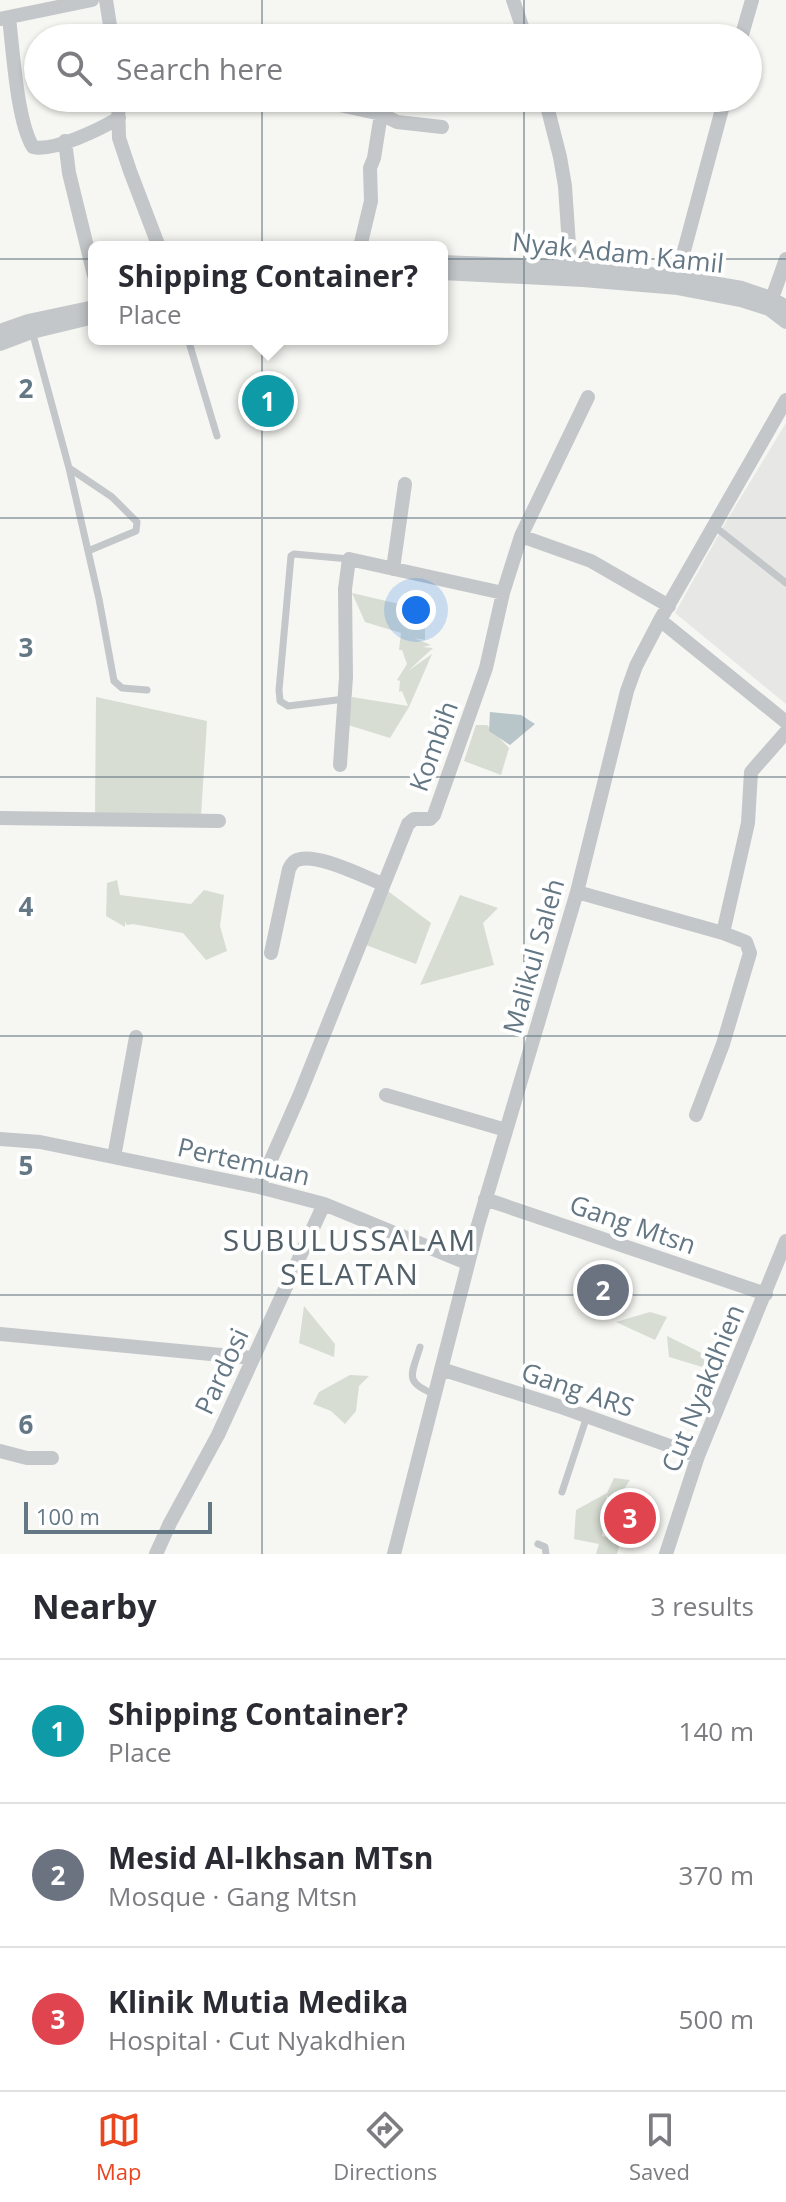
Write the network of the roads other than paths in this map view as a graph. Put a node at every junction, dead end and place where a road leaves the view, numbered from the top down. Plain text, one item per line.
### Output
1 (92, 0) edge
2 (106, 0) edge
3 (513, 0) edge
4 (752, 0) edge
5 (5, 19) edge
6 (110, 24) edge
7 (521, 24) edge
8 (745, 24) edge
9 (119, 112) edge
10 (372, 112) edge
11 (549, 112) edge
12 (721, 112) edge
13 (381, 114) junction
14 (119, 118) junction
15 (442, 127) dead end
16 (65, 141) junction
17 (157, 241) edge
18 (361, 241) edge
19 (88, 251) edge
20 (786, 259) edge
21 (448, 263) edge
22 (448, 273) edge
23 (571, 273) junction
24 (677, 277) junction
25 (711, 288) junction
26 (770, 303) junction
27 (786, 307) edge
28 (88, 309) edge
29 (88, 318) edge
30 (786, 322) edge
31 (30, 327) junction
32 (0, 331) edge
33 (0, 344) edge
34 (190, 345) edge
35 (588, 397) dead end
36 (786, 400) edge
37 (217, 436) dead end
38 (69, 468) junction
39 (405, 484) dead end
40 (714, 526) junction
41 (521, 536) junction
42 (88, 551) junction
43 (349, 559) junction
44 (393, 569) junction
45 (786, 583) edge
46 (503, 593) junction
47 (669, 606) junction
48 (660, 620) junction
49 (147, 690) dead end
50 (345, 699) junction
51 (786, 722) edge
52 (786, 732) edge
53 (340, 765) dead end
54 (0, 818) edge
55 (219, 821) dead end
56 (383, 884) junction
57 (577, 892) junction
58 (723, 933) junction
59 (271, 953) dead end
60 (136, 1037) dead end
61 (386, 1095) dead end
62 (696, 1115) dead end
63 (506, 1130) junction
64 (0, 1139) edge
65 (114, 1157) junction
66 (259, 1187) junction
67 (485, 1199) junction
68 (324, 1204) junction
69 (786, 1241) edge
70 (467, 1263) junction
71 (766, 1294) junction
72 (0, 1334) edge
73 (420, 1347) dead end
74 (253, 1358) junction
75 (441, 1369) junction
76 (434, 1394) junction
77 (587, 1416) junction
78 (0, 1451) edge
79 (698, 1456) junction
80 (52, 1458) dead end
81 (562, 1492) dead end
82 (538, 1544) dead end
83 (156, 1554) edge
84 (394, 1554) edge
85 (546, 1554) edge
86 (666, 1554) edge

1 - 5 street
2 - 6 street
3 - 7 street
4 - 8 street
5 - 16 street
9 - 14 street
10 - 13 street
11 - 23 street
12 - 24 street
13 - 15 street
13 - 18 street
14 - 16 street
14 - 17 street
16 - 19 street
20 - 26 street
21 - 23 street, Nyak Adam Kamil
22 - 23 street
23 - 24 street, Nyak Adam Kamil
23 - 25 street
24 - 25 street, Nyak Adam Kamil
25 - 26 street, Nyak Adam Kamil
26 - 27 street, Nyak Adam Kamil
26 - 30 street
28 - 31 street
29 - 31 street
31 - 32 street
31 - 33 street
31 - 38 lane
34 - 37 lane
35 - 41 street, Kombih
36 - 40 street, Malikul Saleh
38 - 42 lane
38 - 42 lane
39 - 44 street
40 - 45 lane
40 - 47 street, Malikul Saleh
41 - 46 street, Kombih
41 - 47 street
42 - 49 lane
43 - 44 street
43 - 50 street
43 - 50 lane
44 - 46 street
46 - 56 street, Kombih
47 - 48 street, Malikul Saleh
48 - 51 street
48 - 57 street, Malikul Saleh
50 - 53 street
52 - 58 street
54 - 55 street
56 - 59 street
56 - 66 street, Kombih
57 - 58 street
57 - 63 street, Malikul Saleh
58 - 62 street
60 - 65 street
61 - 63 street
63 - 67 street, Malikul Saleh
64 - 65 street, Pertemuan
65 - 66 street, Pertemuan
66 - 68 street, Pertemuan
67 - 70 street, Malikul Saleh
67 - 71 street, Gang Mtsn
68 - 70 street, Pertemuan
68 - 74 street, Pardosi
69 - 71 street, Cut Nyakdhien
70 - 75 street, Malikul Saleh
71 - 79 street, Cut Nyakdhien
72 - 74 street
73 - 76 lane
74 - 83 street, Pardosi
75 - 76 street, Malikul Saleh
75 - 77 street, Gang ARS
76 - 84 street, Malikul Saleh
77 - 79 street, Gang ARS
77 - 81 lane
78 - 80 street
79 - 86 street, Cut Nyakdhien
82 - 85 lane

